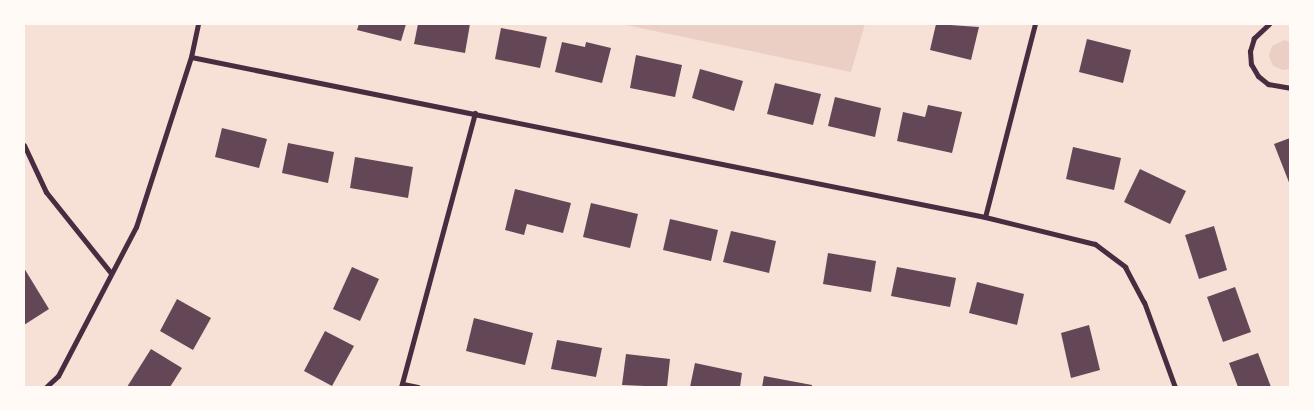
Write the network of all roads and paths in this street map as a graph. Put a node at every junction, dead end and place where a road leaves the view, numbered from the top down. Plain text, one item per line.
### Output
1 (198, 24) edge
2 (1035, 24) edge
3 (1269, 24) edge
4 (191, 57) junction
5 (1290, 88) edge
6 (475, 113) junction
7 (24, 145) edge
8 (985, 217) junction
9 (112, 273) junction
10 (402, 386) edge
11 (46, 387) edge
12 (418, 387) edge
13 (1175, 387) edge

1 - 4 street
2 - 8 street
3 - 5 street
4 - 6 street
4 - 9 street
6 - 8 street
6 - 10 street
7 - 9 street
8 - 13 street
9 - 11 street
10 - 12 street

